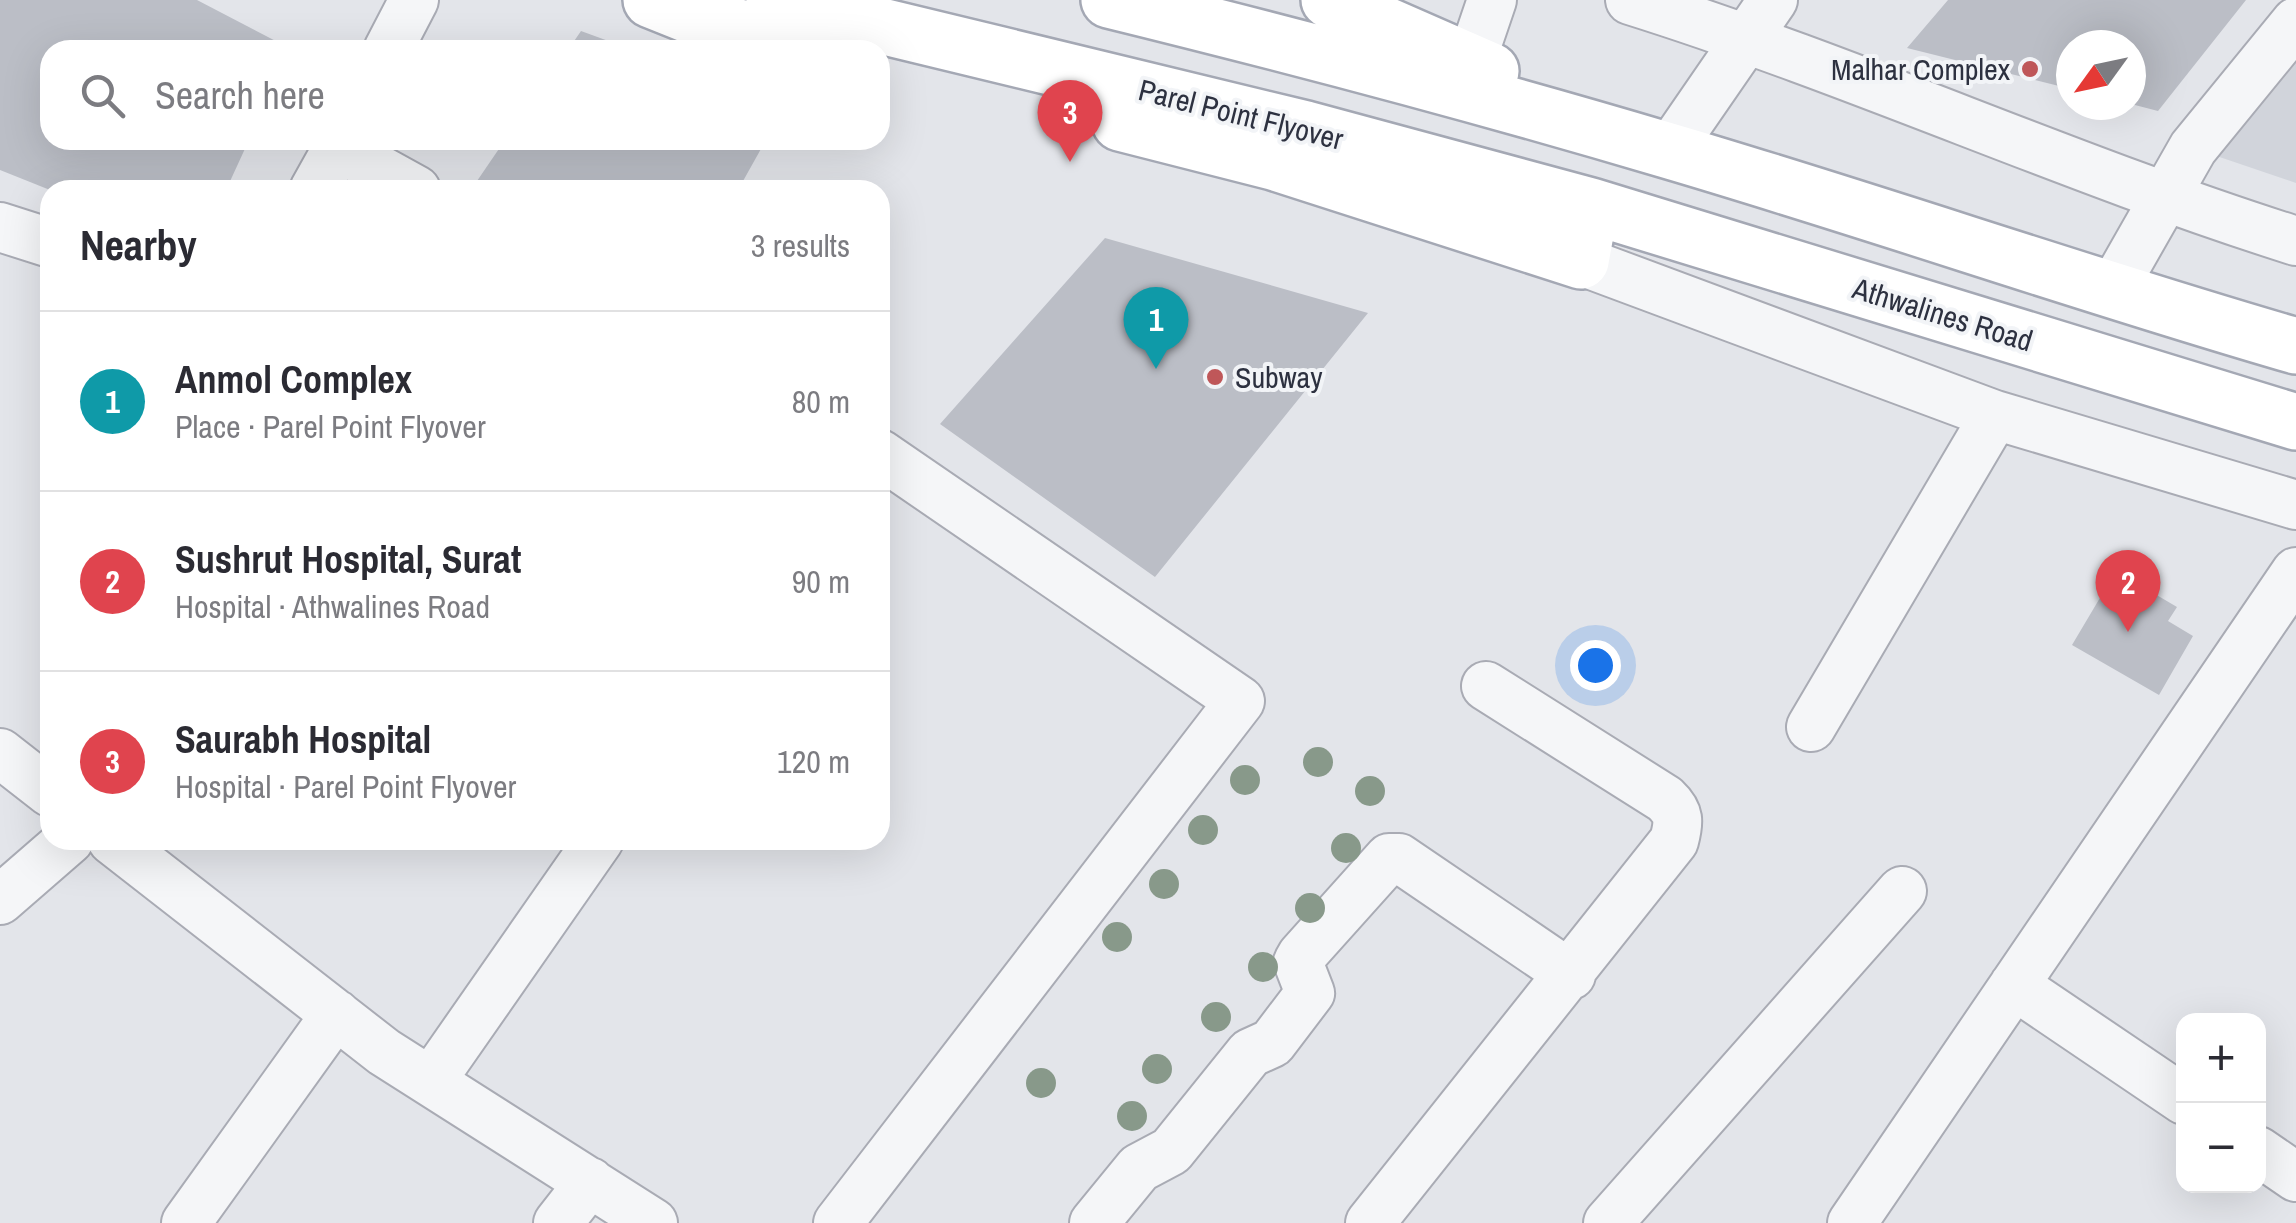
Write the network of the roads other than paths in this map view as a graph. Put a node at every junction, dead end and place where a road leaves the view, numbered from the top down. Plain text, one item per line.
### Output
1 (414, 0) edge
2 (651, 0) edge
3 (774, 0) edge
4 (1109, 0) edge
5 (1328, 0) edge
6 (1492, 0) edge
7 (1630, 0) edge
8 (1761, 19) edge
9 (2296, 22) edge
10 (393, 40) edge
11 (791, 40) edge
12 (1471, 62) junction
13 (890, 65) edge
14 (337, 150) edge
15 (350, 150) edge
16 (1670, 151) junction
17 (320, 180) edge
18 (399, 180) edge
19 (2164, 200) junction
20 (1591, 206) junction
21 (0, 227) edge
22 (40, 240) edge
23 (2296, 241) edge
24 (1581, 260) junction
25 (2111, 292) junction
26 (2296, 346) edge
27 (1995, 415) junction
28 (2296, 422) edge
29 (890, 461) edge
30 (2296, 505) edge
31 (2296, 572) edge
32 (1486, 686) dead end
33 (1811, 727) dead end
34 (0, 753) edge
35 (40, 784) edge
36 (58, 850) edge
37 (125, 850) edge
38 (592, 850) edge
39 (1902, 891) dead end
40 (0, 900) edge
41 (1571, 975) junction
42 (2014, 985) junction
43 (336, 1014) junction
44 (432, 1081) junction
45 (2176, 1095) edge
46 (2266, 1156) edge
47 (2296, 1177) edge
48 (590, 1182) junction
49 (1869, 1217) edge
50 (186, 1223) edge
51 (558, 1223) edge
52 (653, 1223) edge
53 (838, 1223) edge
54 (1094, 1223) edge
55 (1370, 1223) edge
56 (1608, 1223) edge

1 - 10 street
2 - 11 main road
3 - 20 main road, Parel Point Flyover
4 - 16 main road
5 - 12 main road
6 - 12 street
7 - 8 street
8 - 16 street
8 - 19 street
9 - 19 street
12 - 16 main road
13 - 24 main road
14 - 17 street
15 - 18 street
16 - 25 main road
19 - 23 street
19 - 25 street
20 - 24 main road
20 - 28 main road, Athwalines Road
21 - 22 street
24 - 27 street
25 - 26 main road
27 - 30 street
27 - 33 street
29 - 53 street
31 - 42 street
32 - 41 street
34 - 35 street
36 - 40 street
37 - 43 street
38 - 44 street
39 - 56 street
41 - 54 street
41 - 55 street
42 - 45 street
42 - 49 street
43 - 44 street
43 - 50 street
44 - 48 street
46 - 47 street
48 - 51 street
48 - 52 street

